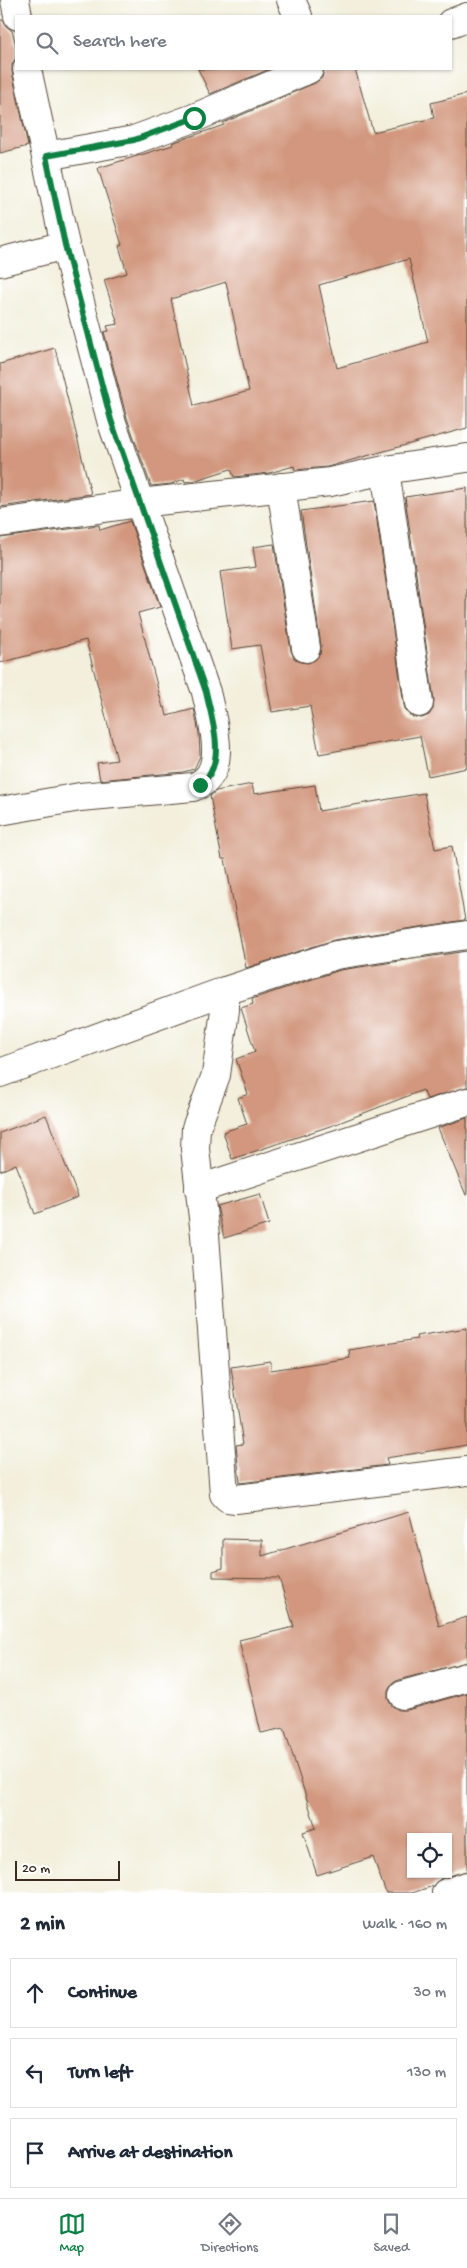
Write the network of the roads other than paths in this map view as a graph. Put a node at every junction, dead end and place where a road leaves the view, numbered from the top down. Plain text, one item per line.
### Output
1 (15, 0) edge
2 (291, 0) edge
3 (18, 15) edge
4 (298, 15) edge
5 (467, 17) edge
6 (452, 23) edge
7 (27, 70) edge
8 (307, 70) edge
9 (46, 156) junction
10 (65, 245) junction
11 (0, 262) edge
12 (467, 458) edge
13 (385, 470) junction
14 (281, 487) junction
15 (140, 503) junction
16 (0, 523) edge
17 (306, 648) dead end
18 (419, 703) dead end
19 (0, 811) edge
20 (467, 935) edge
21 (225, 991) junction
22 (0, 1073) edge
23 (467, 1102) edge
24 (199, 1189) junction
25 (467, 1471) edge
26 (467, 1677) edge
27 (403, 1694) dead end
28 (467, 1886) edge
29 (446, 1893) edge

1 - 3 street
2 - 4 street
5 - 6 street
7 - 9 street
8 - 9 street
9 - 10 street
10 - 11 street
10 - 15 street
12 - 13 street
13 - 14 street
13 - 18 street
14 - 15 street
14 - 17 street
15 - 16 street
15 - 19 street
20 - 21 street
21 - 22 street
21 - 24 street
23 - 24 street
24 - 25 street
26 - 27 street
28 - 29 street

